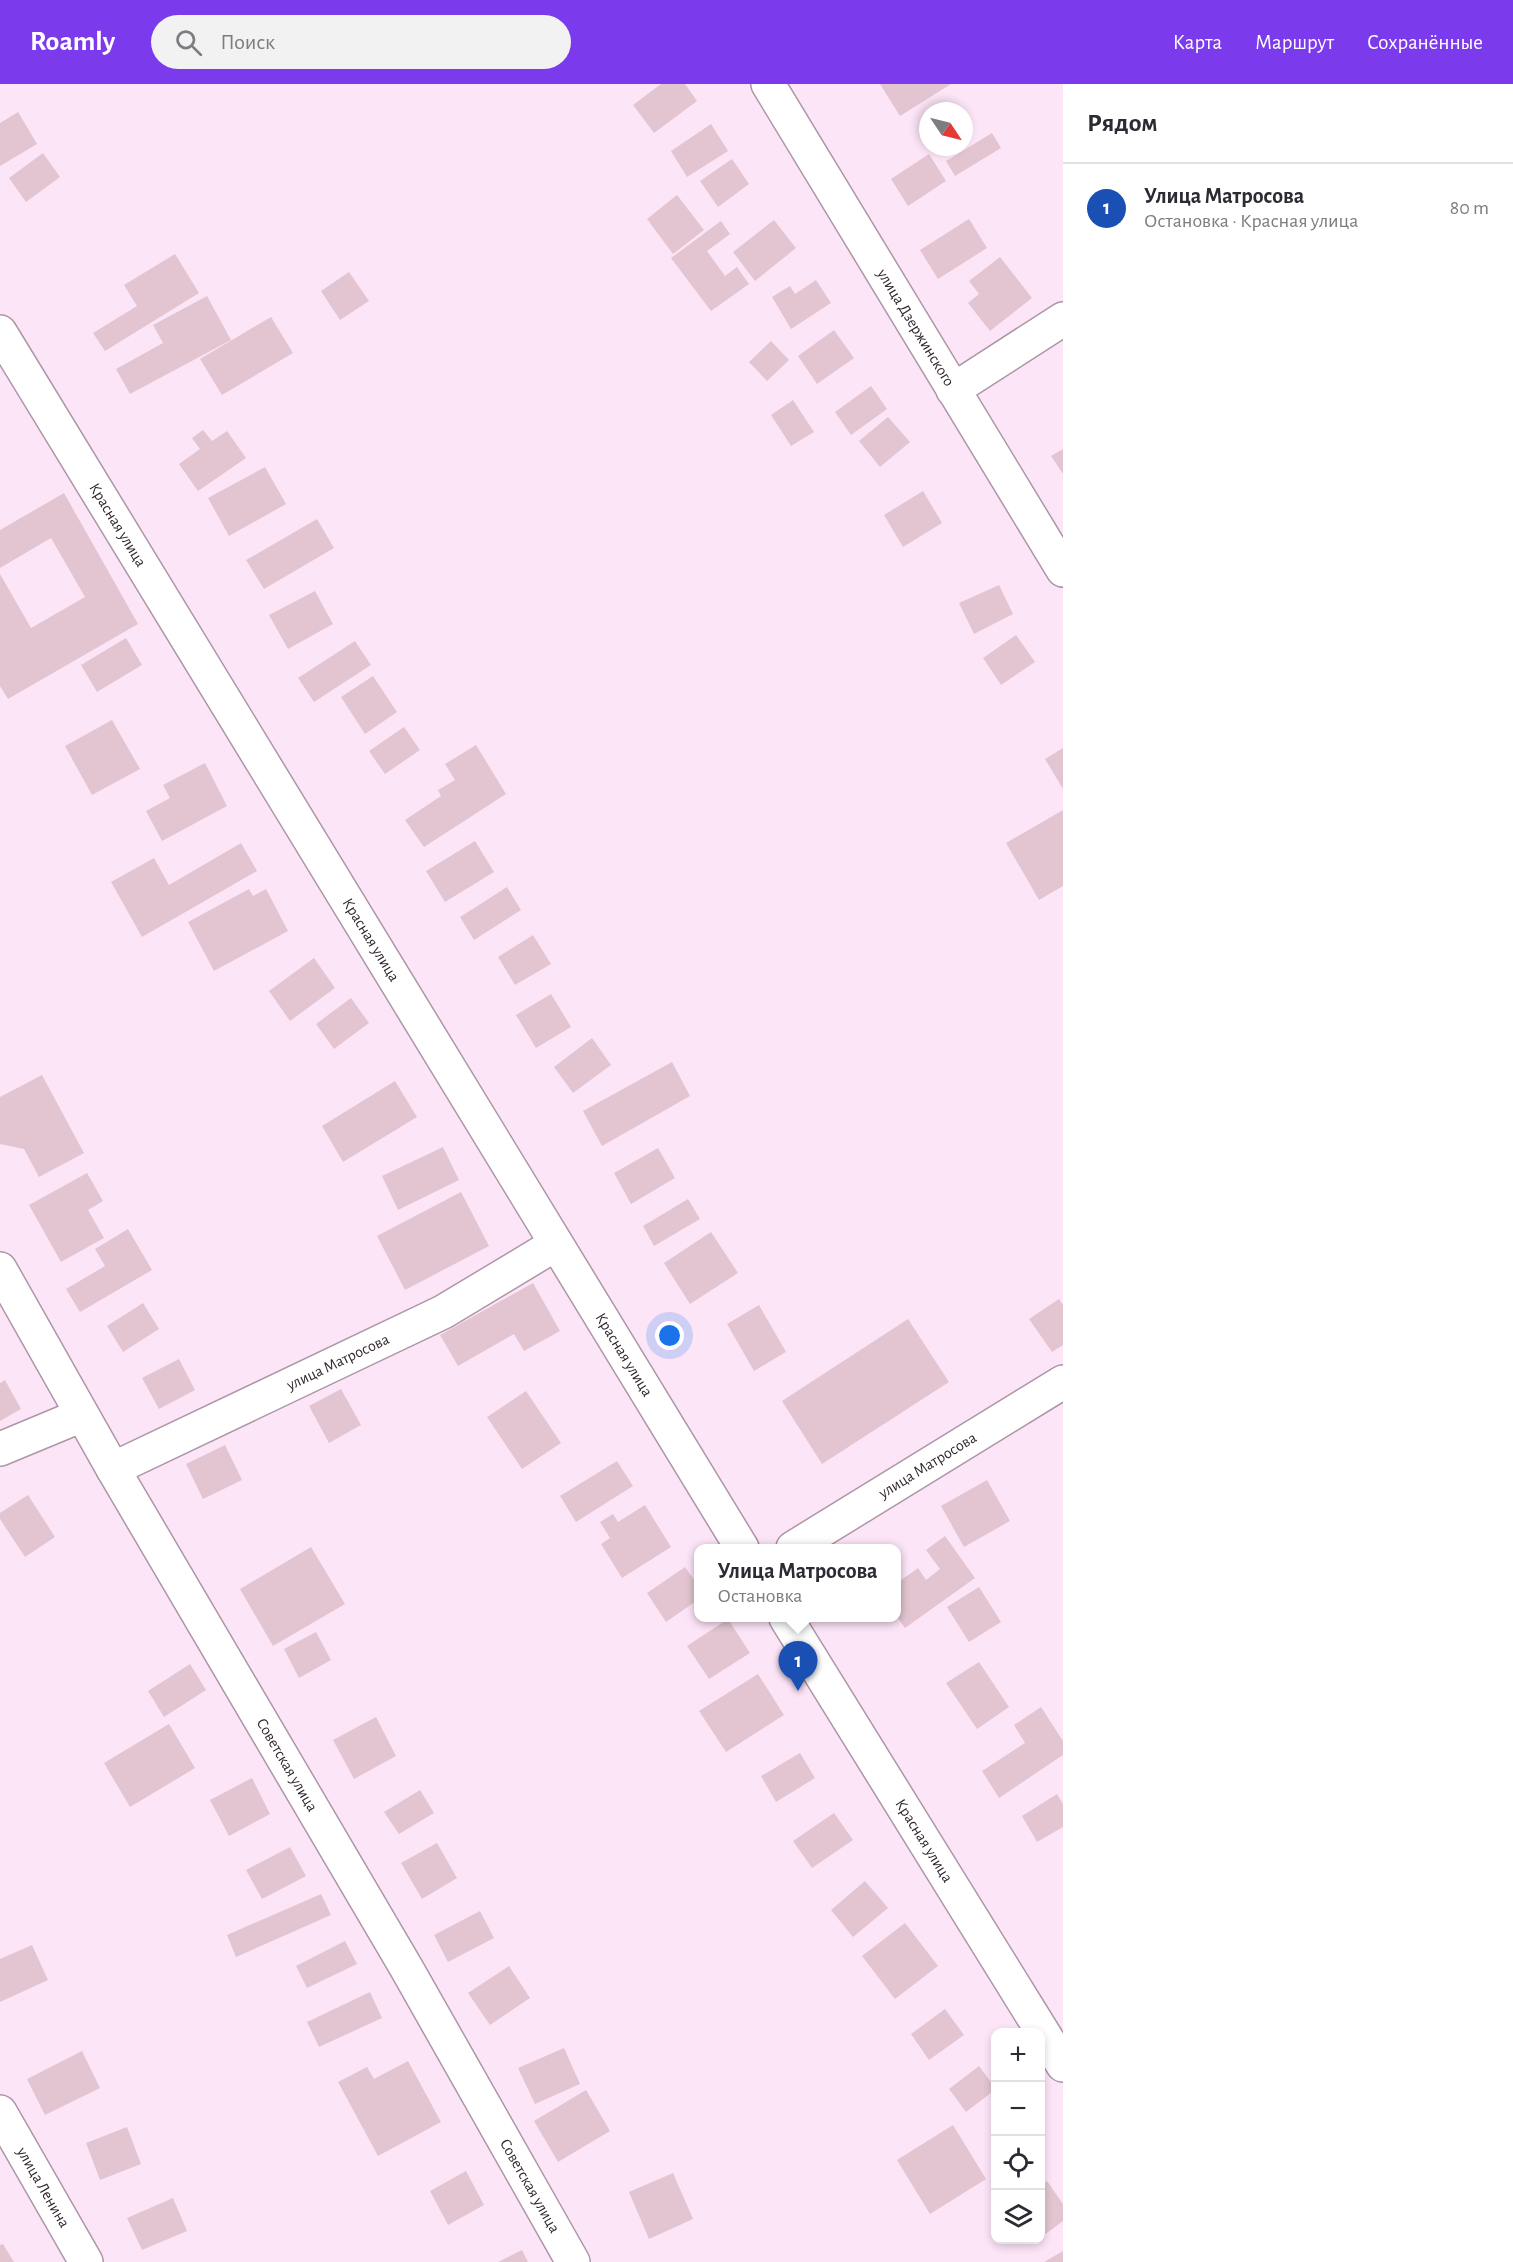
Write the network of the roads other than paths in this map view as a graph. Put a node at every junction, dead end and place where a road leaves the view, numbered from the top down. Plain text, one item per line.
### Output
1 (768, 84) edge
2 (1063, 320) edge
3 (0, 333) edge
4 (953, 390) junction
5 (1063, 570) edge
6 (556, 1244) junction
7 (0, 1269) edge
8 (1063, 1382) edge
9 (82, 1415) junction
10 (0, 1449) edge
11 (113, 1469) junction
12 (740, 1544) edge
13 (800, 1544) edge
14 (789, 1622) edge
15 (1063, 2065) edge
16 (0, 2112) edge
17 (86, 2262) edge
18 (573, 2262) edge

1 - 4 street, улица Дзержинского
2 - 4 street
3 - 6 street, Красная улица
4 - 5 street, улица Дзержинского
6 - 11 street, улица Матросова
6 - 12 street, Красная улица
7 - 9 street, Советская улица
8 - 13 street, улица Матросова
9 - 10 street
9 - 11 street, Советская улица
11 - 18 street, Советская улица
14 - 15 street, Красная улица
16 - 17 street, улица Ленина

